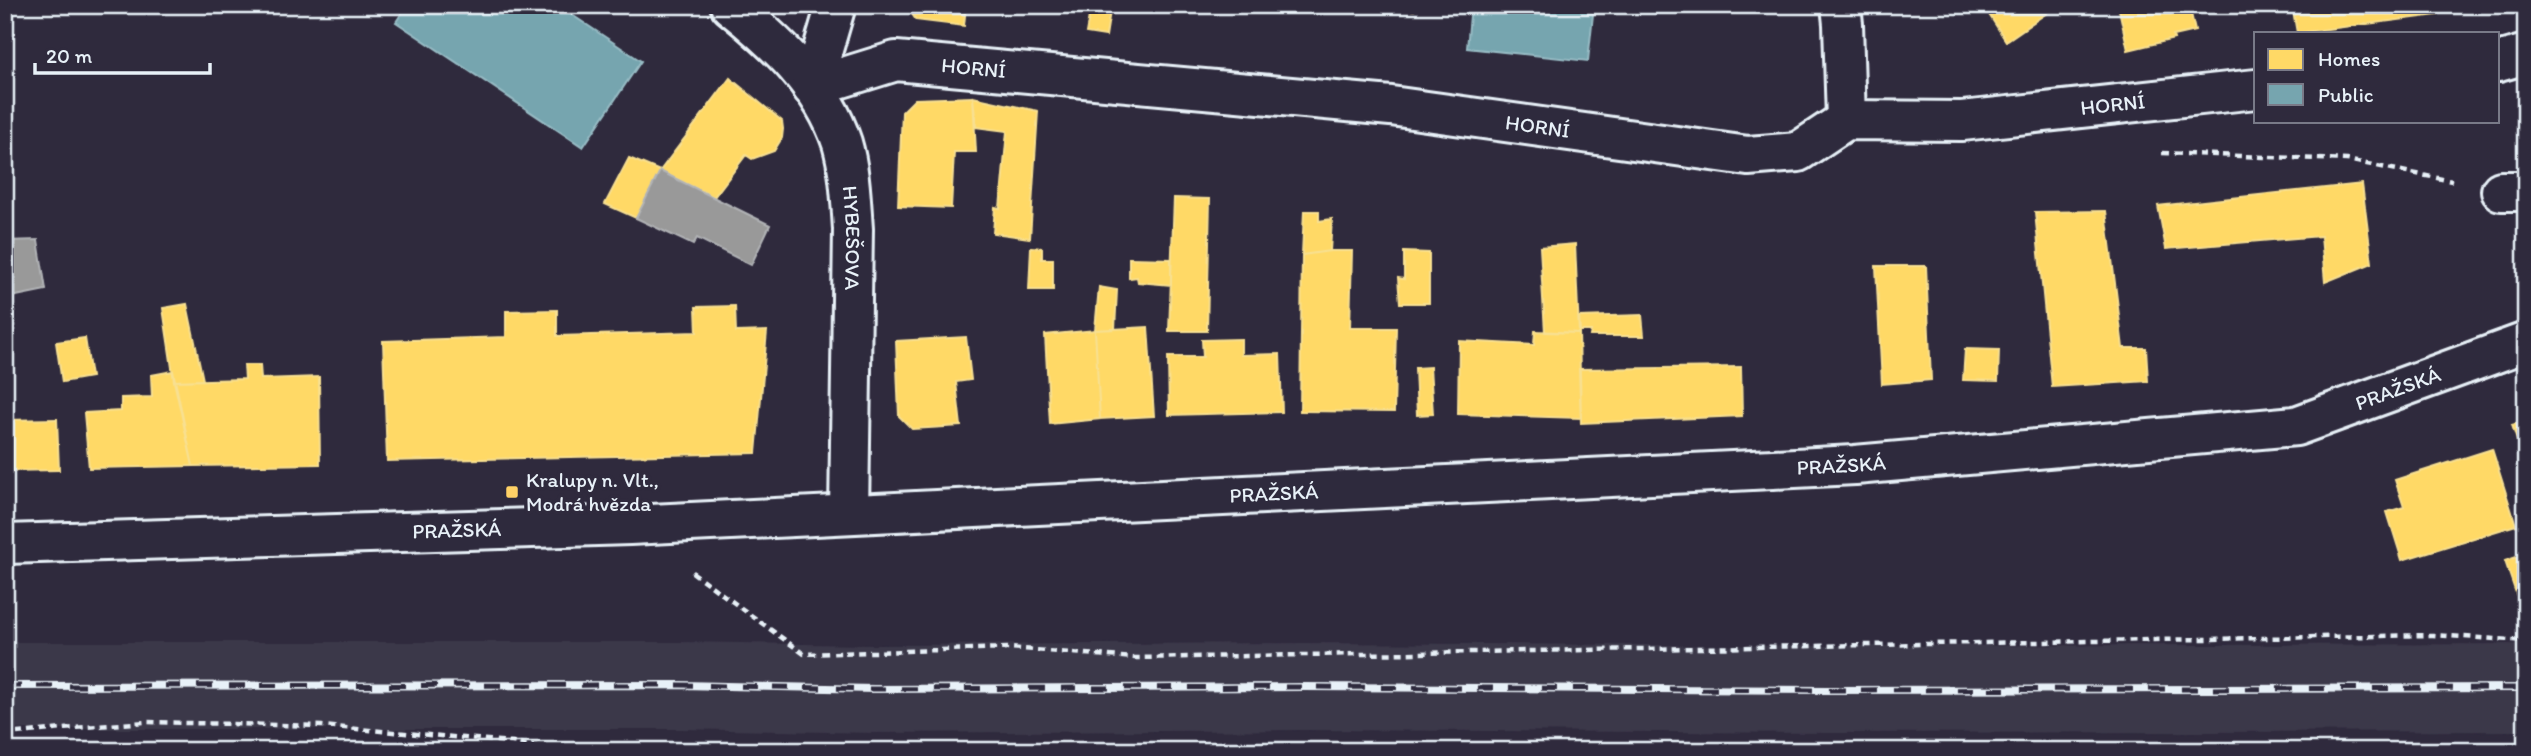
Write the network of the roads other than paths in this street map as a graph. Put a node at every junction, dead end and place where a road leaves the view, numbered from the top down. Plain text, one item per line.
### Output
1 (730, 5) edge
2 (836, 5) edge
3 (1840, 5) edge
4 (2526, 54) edge
5 (2500, 61) edge
6 (812, 88) junction
7 (2254, 89) edge
8 (1846, 120) junction
9 (2526, 342) edge
10 (849, 514) junction
11 (5, 544) edge

1 - 6 main road, HYBEŠOVA
2 - 6 main road
3 - 8 main road
4 - 5 main road
6 - 8 main road, HORNÍ
6 - 10 main road, HYBEŠOVA
7 - 8 main road, HORNÍ
9 - 10 main road, PRAŽSKÁ
10 - 11 main road, PRAŽSKÁ

